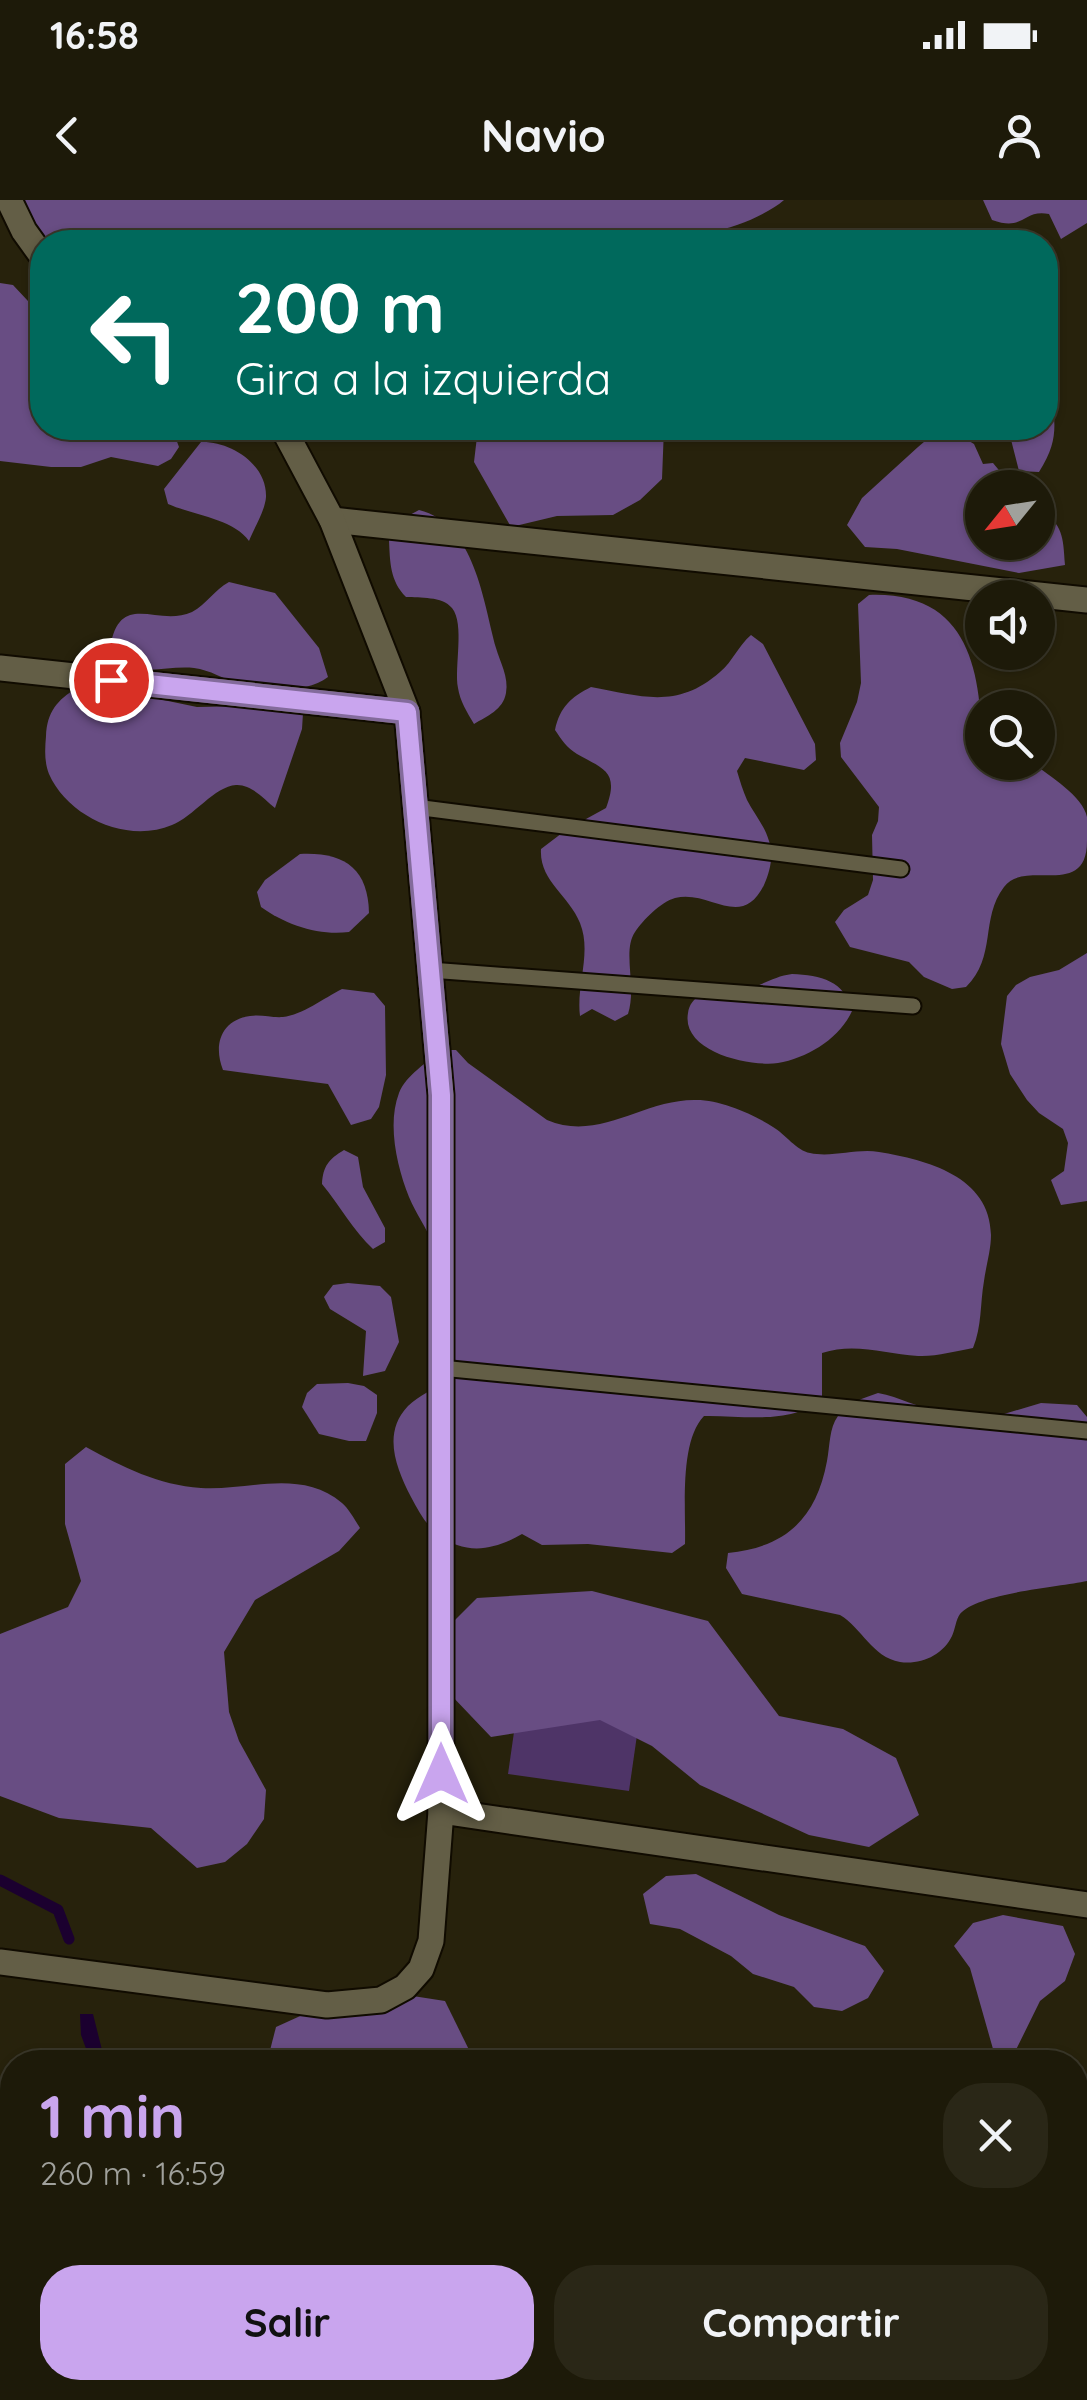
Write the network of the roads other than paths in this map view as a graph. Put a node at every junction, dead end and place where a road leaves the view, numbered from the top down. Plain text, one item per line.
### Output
1 (9, 200) edge
2 (30, 239) edge
3 (289, 440) edge
4 (332, 520) junction
5 (1087, 600) edge
6 (0, 668) edge
7 (407, 712) junction
8 (415, 807) junction
9 (901, 870) dead end
10 (430, 970) junction
11 (913, 1006) dead end
12 (441, 1368) junction
13 (1087, 1431) edge
14 (441, 1812) junction
15 (1087, 1905) edge
16 (0, 1962) edge

1 - 2 street
3 - 4 street
4 - 5 street
4 - 7 street
6 - 7 street
7 - 8 street
8 - 9 lane
8 - 10 street
10 - 11 lane
10 - 12 street
12 - 13 lane
12 - 14 street
14 - 15 street
14 - 16 street

